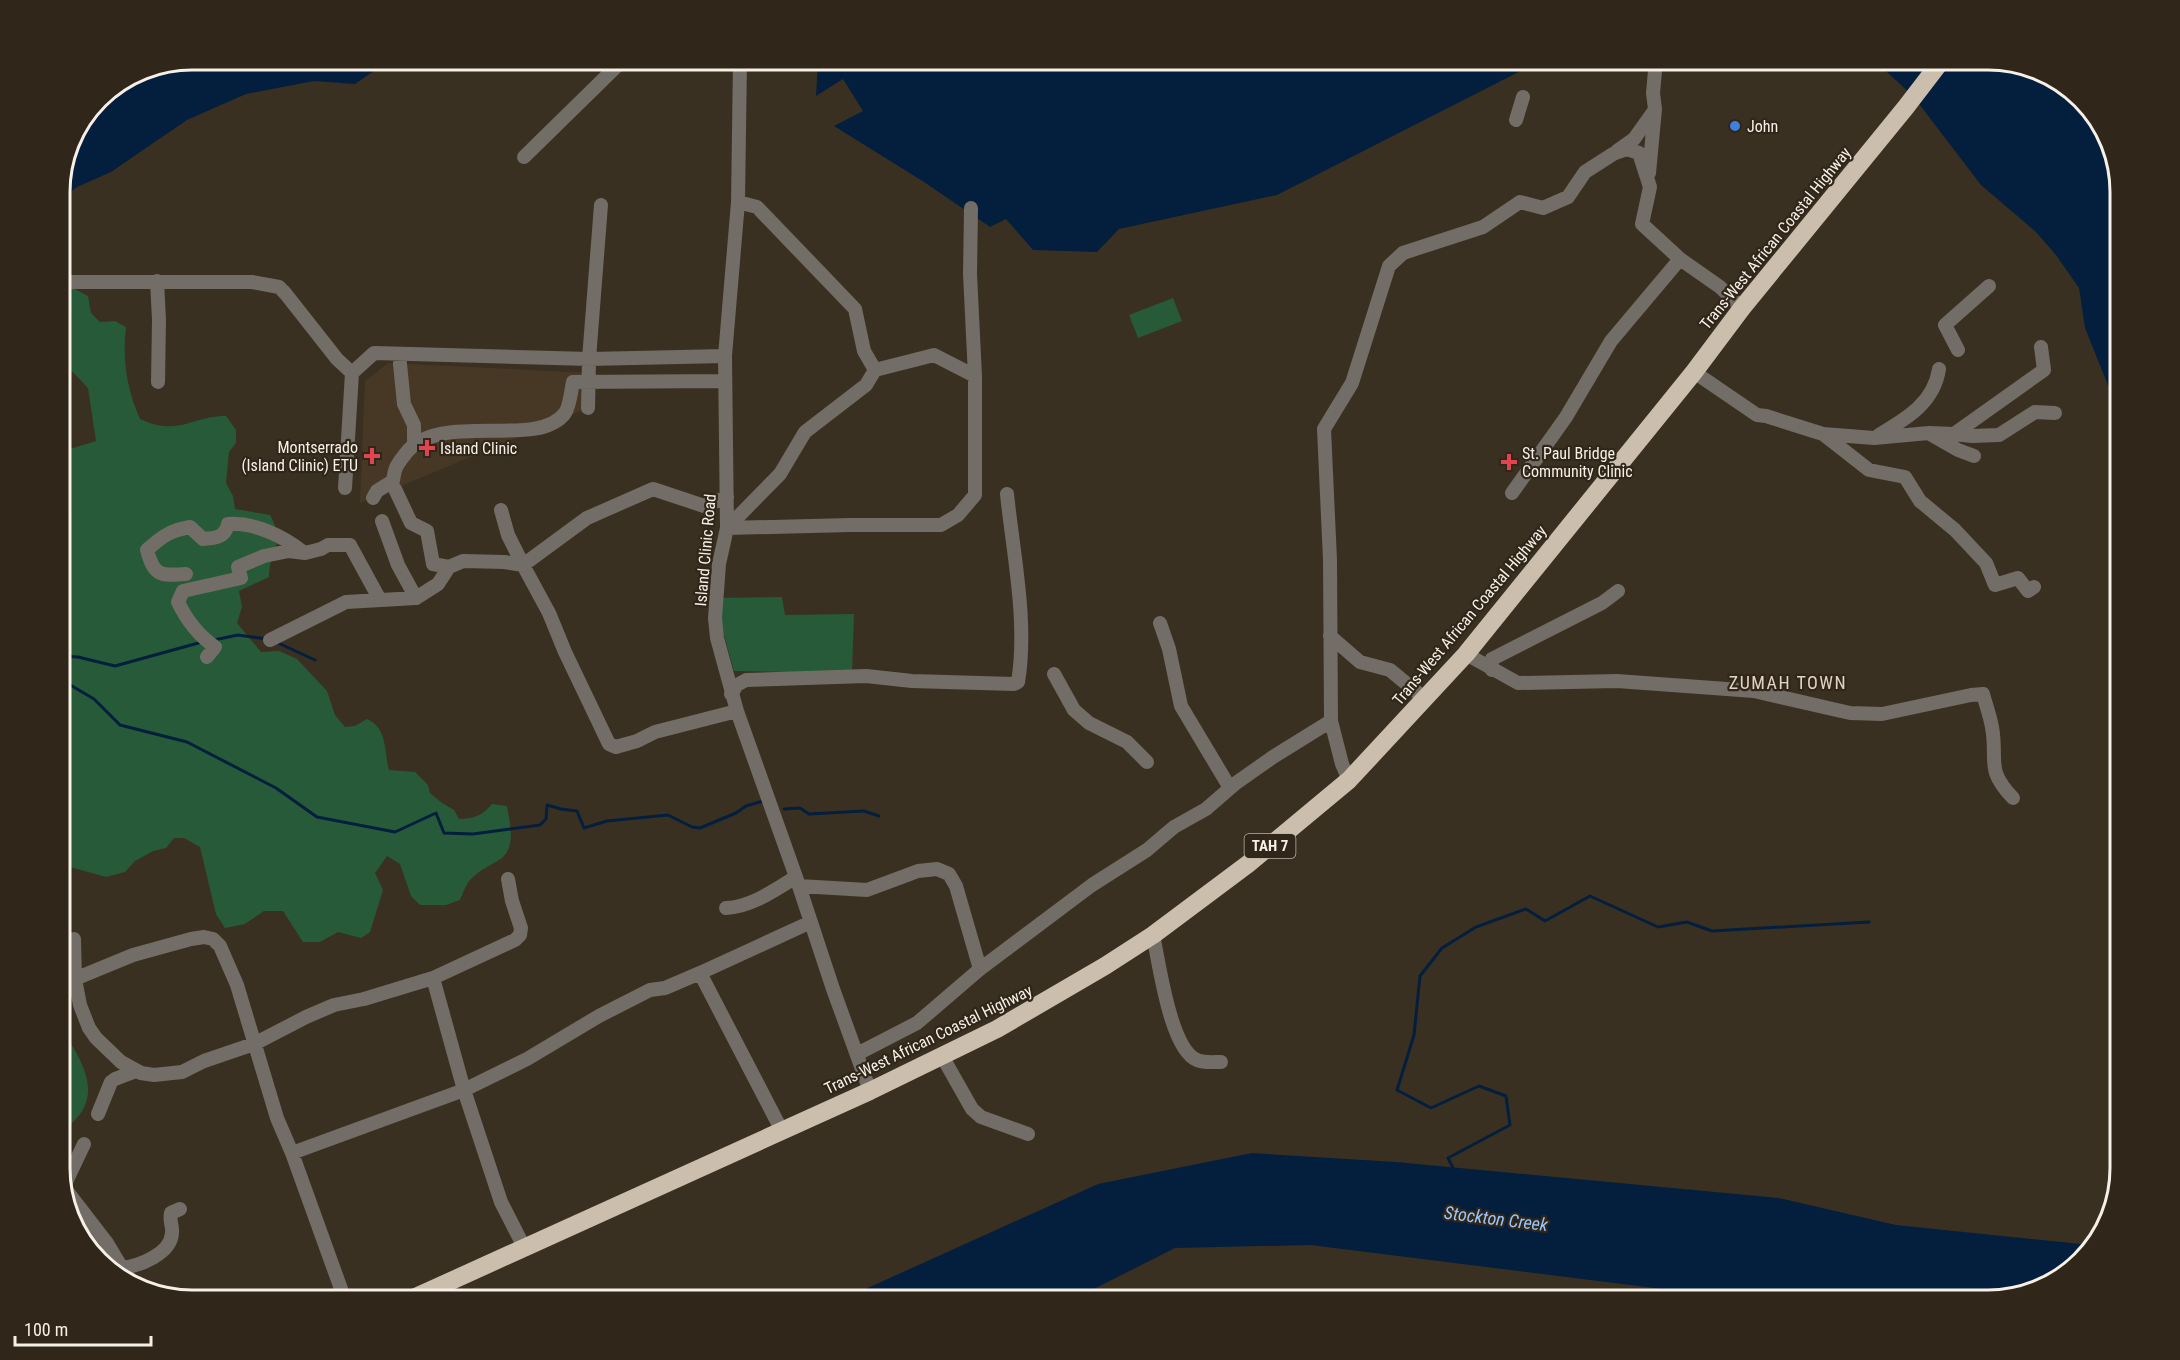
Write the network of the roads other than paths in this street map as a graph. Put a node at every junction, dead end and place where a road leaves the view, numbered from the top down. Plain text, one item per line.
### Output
1 (613, 70) edge
2 (740, 70) edge
3 (1655, 70) edge
4 (1934, 70) edge
5 (1523, 97) dead end
6 (1655, 109) junction
7 (1516, 120) dead end
8 (1613, 154) junction
9 (524, 157) dead end
10 (1650, 187) junction
11 (738, 202) junction
12 (600, 205) dead end
13 (971, 208) dead end
14 (1680, 259) junction
15 (157, 281) junction
16 (71, 282) edge
17 (1989, 286) dead end
18 (1742, 308) junction
19 (2041, 347) dead end
20 (1958, 350) dead end
21 (725, 356) junction
22 (589, 359) junction
23 (400, 364) dead end
24 (1939, 369) dead end
25 (875, 370) junction
26 (1694, 372) junction
27 (352, 373) junction
28 (975, 376) junction
29 (725, 381) junction
30 (158, 382) dead end
31 (589, 382) junction
32 (588, 408) dead end
33 (2055, 413) dead end
34 (1929, 433) junction
35 (1823, 434) junction
36 (1954, 434) junction
37 (1874, 438) junction
38 (414, 444) junction
39 (1974, 456) dead end
40 (345, 488) dead end
41 (395, 489) dead end
42 (1512, 493) dead end
43 (1007, 494) dead end
44 (727, 497) junction
45 (373, 498) dead end
46 (501, 510) dead end
47 (382, 521) dead end
48 (727, 528) junction
49 (305, 553) junction
50 (523, 565) junction
51 (449, 567) junction
52 (186, 574) dead end
53 (2034, 587) dead end
54 (1618, 591) dead end
55 (416, 598) junction
56 (380, 600) junction
57 (1160, 623) dead end
58 (1330, 636) junction
59 (270, 640) dead end
60 (1466, 654) junction
61 (207, 657) dead end
62 (1492, 670) junction
63 (1054, 674) dead end
64 (731, 694) junction
65 (1425, 699) junction
66 (737, 711) junction
67 (1331, 721) junction
68 (1148, 762) dead end
69 (1349, 780) junction
70 (1230, 788) junction
71 (2013, 798) dead end
72 (508, 879) dead end
73 (797, 881) junction
74 (726, 908) dead end
75 (811, 922) junction
76 (1153, 934) junction
77 (74, 939) dead end
78 (980, 969) junction
79 (700, 973) junction
80 (433, 978) junction
81 (75, 979) junction
82 (71, 981) edge
83 (254, 1044) junction
84 (857, 1054) junction
85 (942, 1056) junction
86 (1221, 1062) dead end
87 (136, 1071) junction
88 (464, 1090) junction
89 (870, 1091) junction
90 (98, 1114) dead end
91 (782, 1131) junction
92 (1028, 1134) dead end
93 (84, 1144) dead end
94 (292, 1153) junction
95 (71, 1170) edge
96 (76, 1203) edge
97 (180, 1209) dead end
98 (525, 1249) junction
99 (117, 1263) edge
100 (126, 1269) edge
101 (341, 1290) edge
102 (433, 1290) edge

1 - 9 street
2 - 11 street, Island Clinic Road
3 - 6 street
4 - 18 highway, Trans-West African Coastal Highway / TAH 7
5 - 7 street
6 - 8 street
6 - 10 street
8 - 10 street
8 - 58 street
10 - 14 street
11 - 21 street, Island Clinic Road
11 - 25 street
12 - 22 street
13 - 28 street
14 - 18 street
14 - 42 street
15 - 16 street
15 - 27 street
15 - 30 street
17 - 20 street
18 - 26 highway, Trans-West African Coastal Highway / TAH 7
19 - 36 street
21 - 22 street
21 - 29 street, Island Clinic Road
22 - 27 street
22 - 31 street
23 - 38 street
24 - 37 street
25 - 28 street
25 - 48 street
26 - 35 street
26 - 60 highway, Trans-West African Coastal Highway / TAH 7
27 - 40 street
28 - 48 street
29 - 31 street
29 - 44 street, Island Clinic Road
31 - 32 street
31 - 38 street
33 - 36 street
34 - 36 street
34 - 37 street
34 - 39 street
35 - 37 street
35 - 53 street
38 - 45 street
41 - 51 street
43 - 64 street
44 - 48 street, Island Clinic Road
44 - 50 street
46 - 50 street
47 - 55 street
48 - 64 street, Island Clinic Road
49 - 52 street
49 - 56 street
49 - 61 street
50 - 51 street
50 - 66 street
51 - 55 street
54 - 62 street
55 - 56 street
56 - 59 street
57 - 70 street
58 - 65 street
58 - 67 street
60 - 62 street
60 - 65 highway, Trans-West African Coastal Highway / TAH 7
62 - 71 street
63 - 68 street
64 - 66 street, Island Clinic Road
65 - 69 highway, Trans-West African Coastal Highway / TAH 7
66 - 73 street, Island Clinic Road
67 - 69 street
67 - 70 street
69 - 76 highway, Trans-West African Coastal Highway / TAH 7
70 - 78 street
72 - 80 street
73 - 74 street
73 - 75 street, Island Clinic Road
73 - 78 street
75 - 79 street
75 - 84 street, Island Clinic Road
76 - 85 highway, Trans-West African Coastal Highway / TAH 7
76 - 86 street
77 - 81 street
78 - 84 street
79 - 88 street
79 - 91 street
80 - 83 street
80 - 88 street
81 - 82 street
81 - 83 street
81 - 87 street
83 - 87 street
83 - 94 street
84 - 89 street, Island Clinic Road
85 - 89 highway, Trans-West African Coastal Highway / TAH 7
85 - 92 street
87 - 90 street
88 - 94 street
88 - 98 street
89 - 91 highway, Trans-West African Coastal Highway / TAH 7
91 - 98 highway, Trans-West African Coastal Highway / TAH 7
93 - 95 street
94 - 101 street
96 - 99 street
97 - 100 street
98 - 102 highway, Trans-West African Coastal Highway / TAH 7

